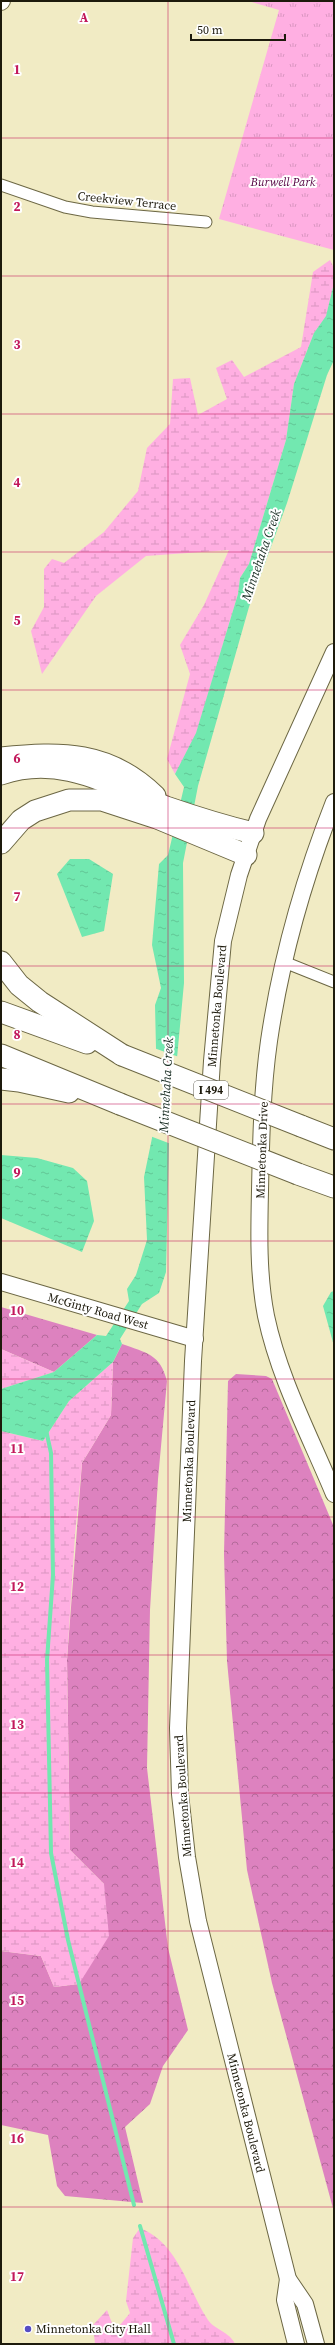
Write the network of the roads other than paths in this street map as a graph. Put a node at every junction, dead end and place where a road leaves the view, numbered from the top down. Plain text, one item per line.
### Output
1 (1, 185) edge
2 (206, 222) dead end
3 (334, 652) edge
4 (1, 758) edge
5 (1, 774) edge
6 (334, 802) edge
7 (166, 806) junction
8 (254, 833) junction
9 (1, 843) edge
10 (246, 855) junction
11 (1, 962) edge
12 (284, 962) junction
13 (334, 982) edge
14 (1, 1012) edge
15 (1, 1055) edge
16 (122, 1055) junction
17 (1, 1079) edge
18 (120, 1104) junction
19 (334, 1139) edge
20 (334, 1187) edge
21 (1, 1282) edge
22 (195, 1339) junction
23 (334, 1494) edge
24 (288, 2279) junction
25 (296, 2344) edge
26 (316, 2344) edge

1 - 2 street, Creekview Terrace
3 - 8 main road, Minnetonka Boulevard
4 - 7 highway
5 - 7 highway
6 - 12 main road, Minnetonka Drive
7 - 8 highway
8 - 10 main road, Minnetonka Boulevard
9 - 10 highway
10 - 22 main road, Minnetonka Boulevard
11 - 16 highway
12 - 13 street
12 - 23 main road, Minnetonka Drive
14 - 16 highway, I 494
15 - 18 highway
16 - 19 highway, I 494, bridge
17 - 18 highway
18 - 20 highway, bridge
21 - 22 main road, McGinty Road West
22 - 24 main road, Minnetonka Boulevard
24 - 25 main road, Minnetonka Boulevard
24 - 26 main road, Minnetonka Boulevard

